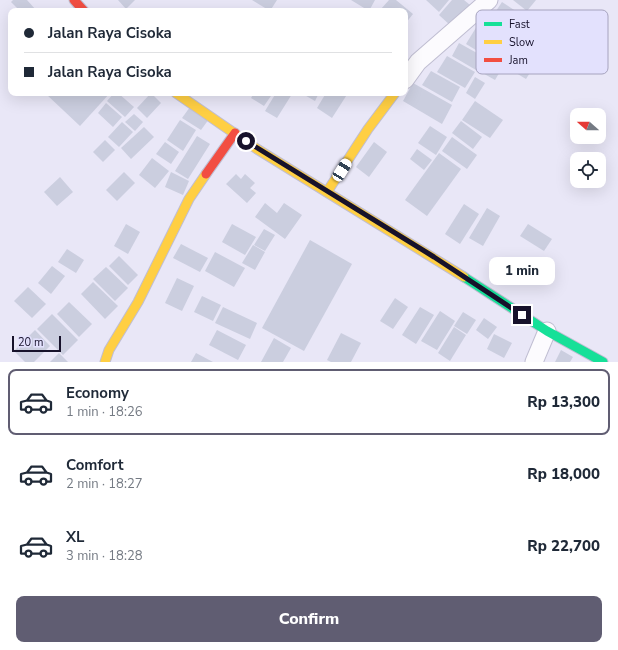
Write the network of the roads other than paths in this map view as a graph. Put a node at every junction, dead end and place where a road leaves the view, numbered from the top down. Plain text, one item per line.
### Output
1 (74, 0) edge
2 (488, 0) edge
3 (81, 8) edge
4 (477, 10) edge
5 (476, 11) edge
6 (408, 76) edge
7 (180, 96) edge
8 (392, 96) edge
9 (235, 133) junction
10 (327, 192) junction
11 (547, 331) junction
12 (105, 362) edge
13 (534, 362) edge
14 (603, 362) edge

1 - 3 street
2 - 4 street
5 - 6 street
7 - 9 street
8 - 10 street
9 - 10 street
9 - 12 street
10 - 11 street
11 - 13 street
11 - 14 street

